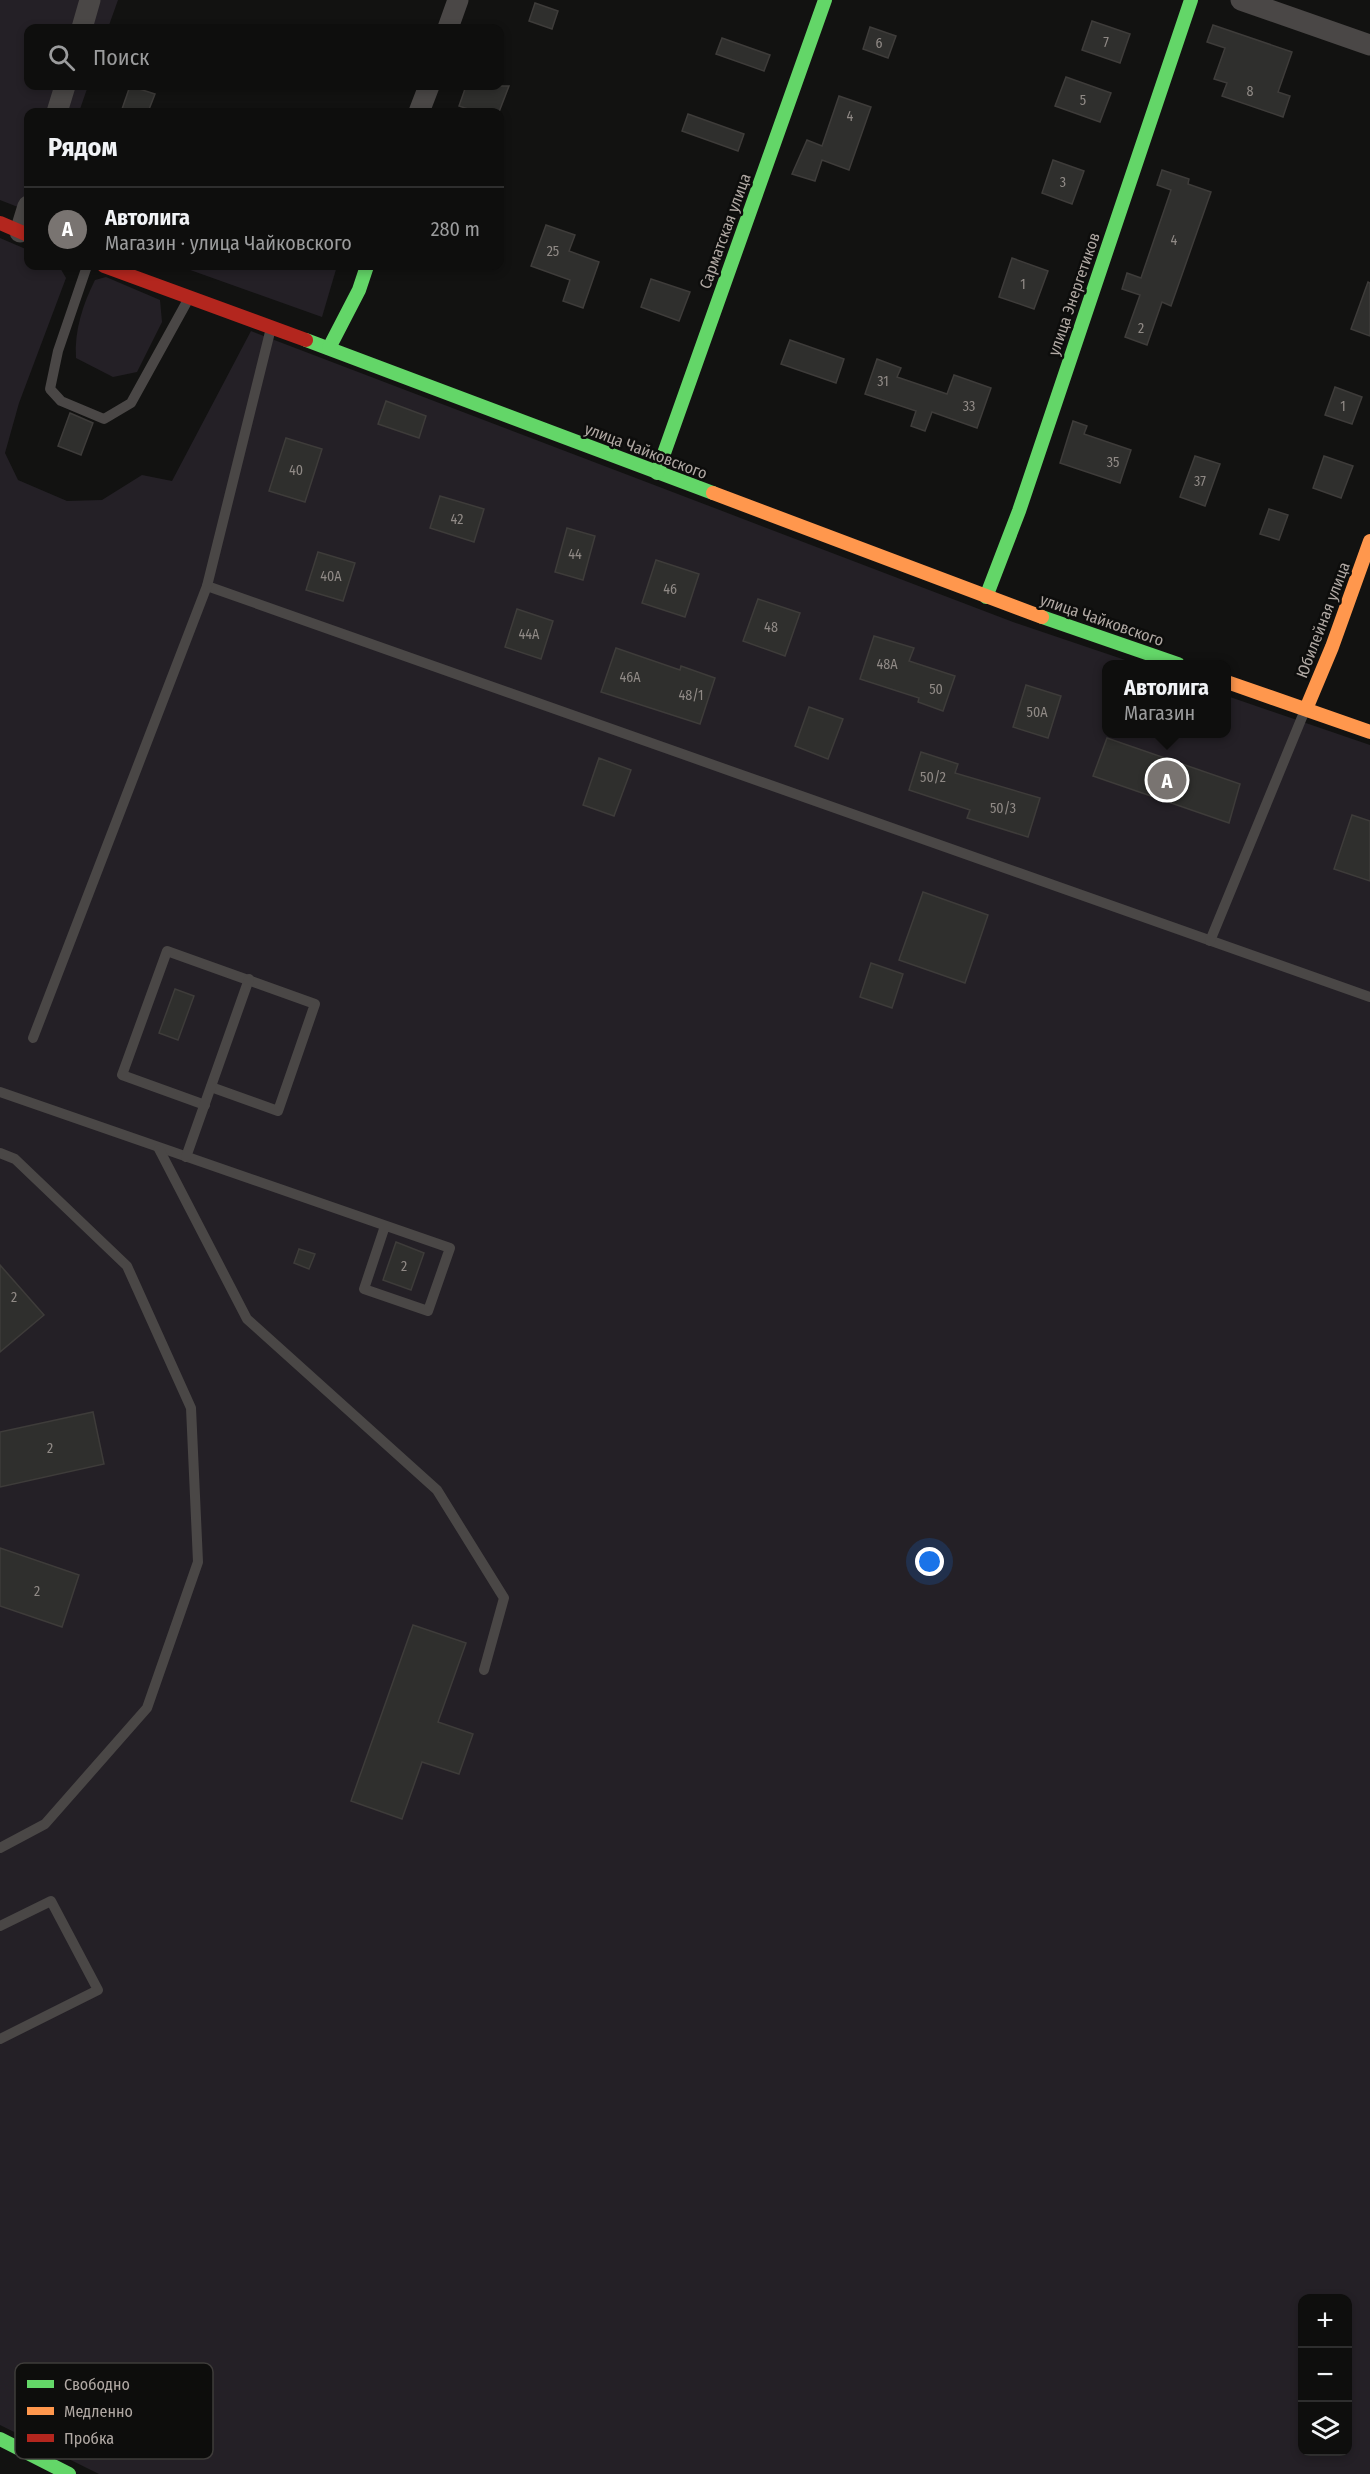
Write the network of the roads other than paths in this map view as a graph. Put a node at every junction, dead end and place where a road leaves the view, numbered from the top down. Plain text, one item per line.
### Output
1 (90, 0) edge
2 (458, 0) edge
3 (825, 0) edge
4 (1191, 0) edge
5 (1241, 0) edge
6 (83, 24) edge
7 (449, 24) edge
8 (1370, 45) edge
9 (64, 90) edge
10 (427, 90) edge
11 (58, 108) edge
12 (421, 108) edge
13 (0, 223) edge
14 (24, 234) edge
15 (86, 270) edge
16 (115, 270) edge
17 (366, 270) edge
18 (189, 298) junction
19 (271, 327) junction
20 (329, 348) junction
21 (657, 473) junction
22 (1370, 542) edge
23 (207, 586) junction
24 (986, 597) junction
25 (1167, 660) edge
26 (1231, 683) edge
27 (1306, 709) junction
28 (1370, 732) edge
29 (1210, 941) junction
30 (249, 979) junction
31 (1370, 998) edge
32 (33, 1038) dead end
33 (211, 1087) junction
34 (0, 1092) edge
35 (205, 1105) junction
36 (159, 1149) junction
37 (0, 1153) edge
38 (186, 1157) junction
39 (385, 1226) junction
40 (484, 1670) dead end
41 (0, 1848) edge
42 (0, 1926) edge
43 (0, 2039) edge
44 (0, 2439) edge
45 (15, 2447) edge
46 (39, 2459) edge
47 (69, 2474) edge

1 - 6 street
2 - 7 street
3 - 21 street, Сарматская улица
4 - 24 street, улица Энергетиков
5 - 8 street
9 - 11 street
10 - 12 street
13 - 14 street
15 - 18 lane
16 - 18 street, улица Чайковского
17 - 20 street
18 - 19 street, улица Чайковского
19 - 20 street, улица Чайковского
19 - 23 lane
20 - 21 street, улица Чайковского
21 - 24 street, улица Чайковского
22 - 27 street, Юбилейная улица
23 - 29 lane
23 - 32 lane
24 - 25 street, улица Чайковского
26 - 27 street
27 - 28 street
27 - 29 lane
29 - 31 lane
30 - 33 lane
30 - 33 lane
30 - 35 lane
33 - 35 lane
34 - 36 lane
35 - 38 lane
36 - 38 lane
36 - 40 lane
37 - 41 lane
38 - 39 lane
39 - 39 lane
42 - 43 lane
44 - 45 street
46 - 47 street

